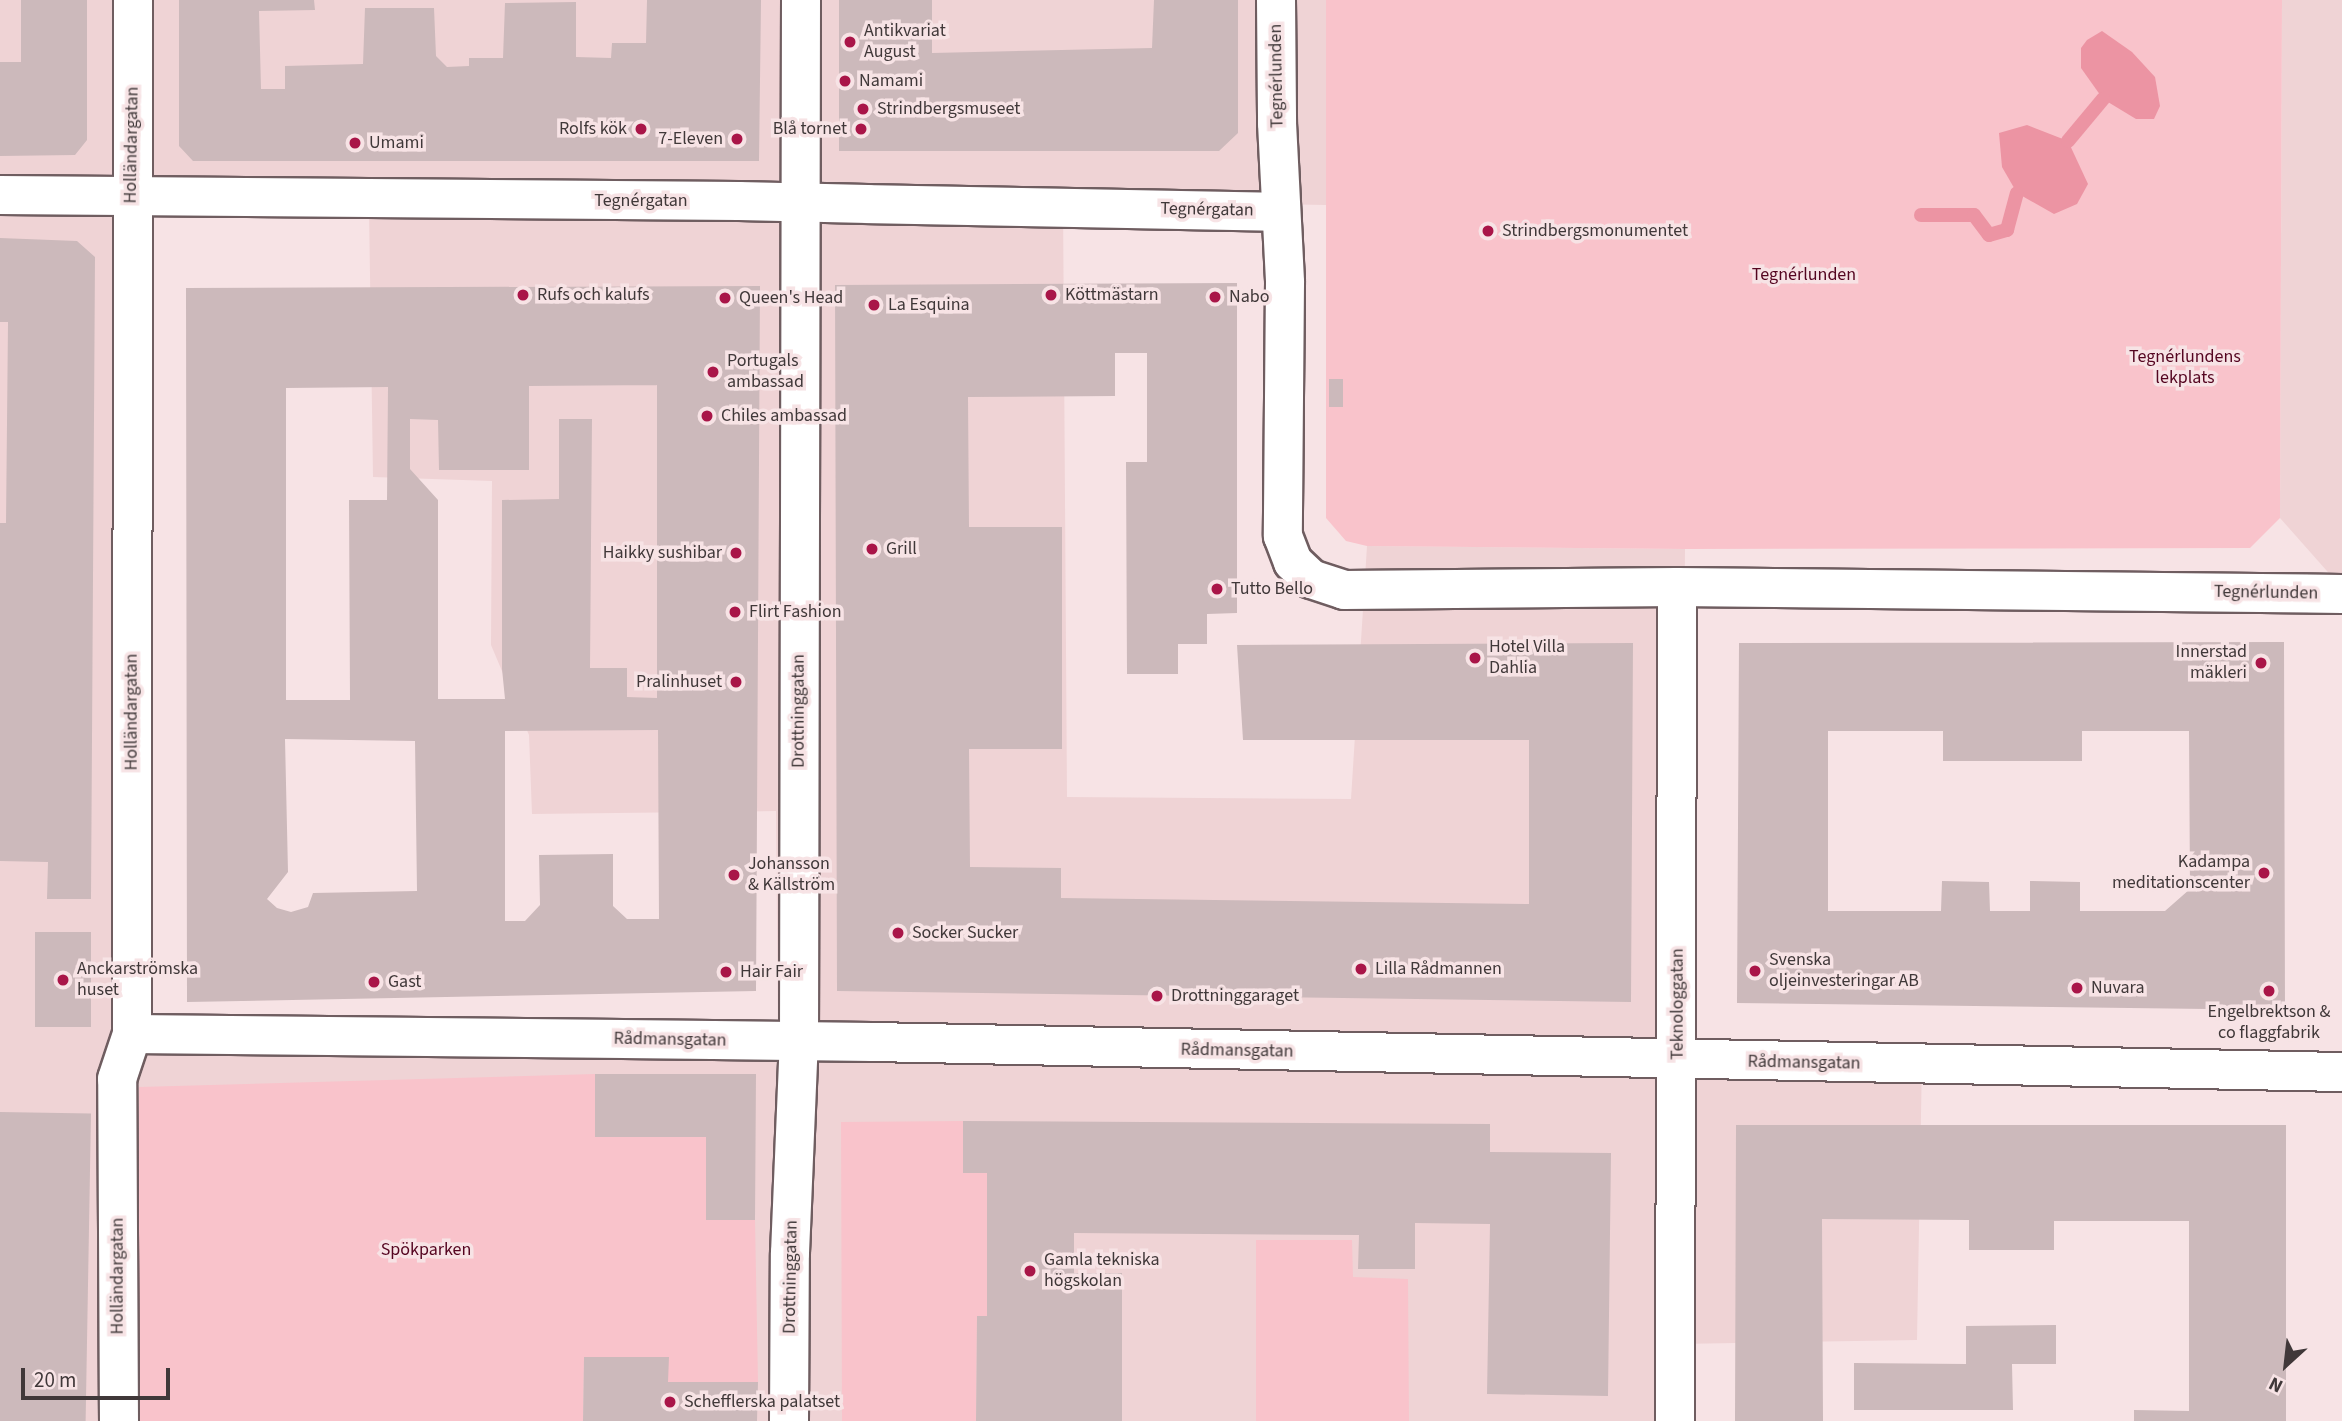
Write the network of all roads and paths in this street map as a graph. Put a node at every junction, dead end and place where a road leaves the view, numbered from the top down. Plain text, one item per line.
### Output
1 (133, 0) edge
2 (801, 0) edge
3 (1276, 0) edge
4 (0, 195) edge
5 (132, 197) junction
6 (799, 201) junction
7 (1281, 212) junction
8 (1677, 587) junction
9 (2342, 594) edge
10 (132, 1034) junction
11 (799, 1041) junction
12 (1678, 1061) junction
13 (2342, 1072) edge
14 (119, 1421) edge
15 (789, 1421) edge
16 (1675, 1421) edge

1 - 5 street, Holländargatan
2 - 6 street, Drottninggatan
3 - 7 street, Tegnérlunden
4 - 5 street, Tegnérgatan
5 - 6 street, Tegnérgatan
5 - 10 street, Holländargatan
6 - 7 street, Tegnérgatan
6 - 11 street, Drottninggatan
7 - 8 street, Tegnérlunden
8 - 9 street, Tegnérlunden
8 - 12 street, Teknologgatan
10 - 11 street, Rådmansgatan
10 - 14 street, Holländargatan
11 - 12 street, Rådmansgatan
11 - 15 street, Drottninggatan
12 - 13 street, Rådmansgatan
12 - 16 street, Teknologgatan

